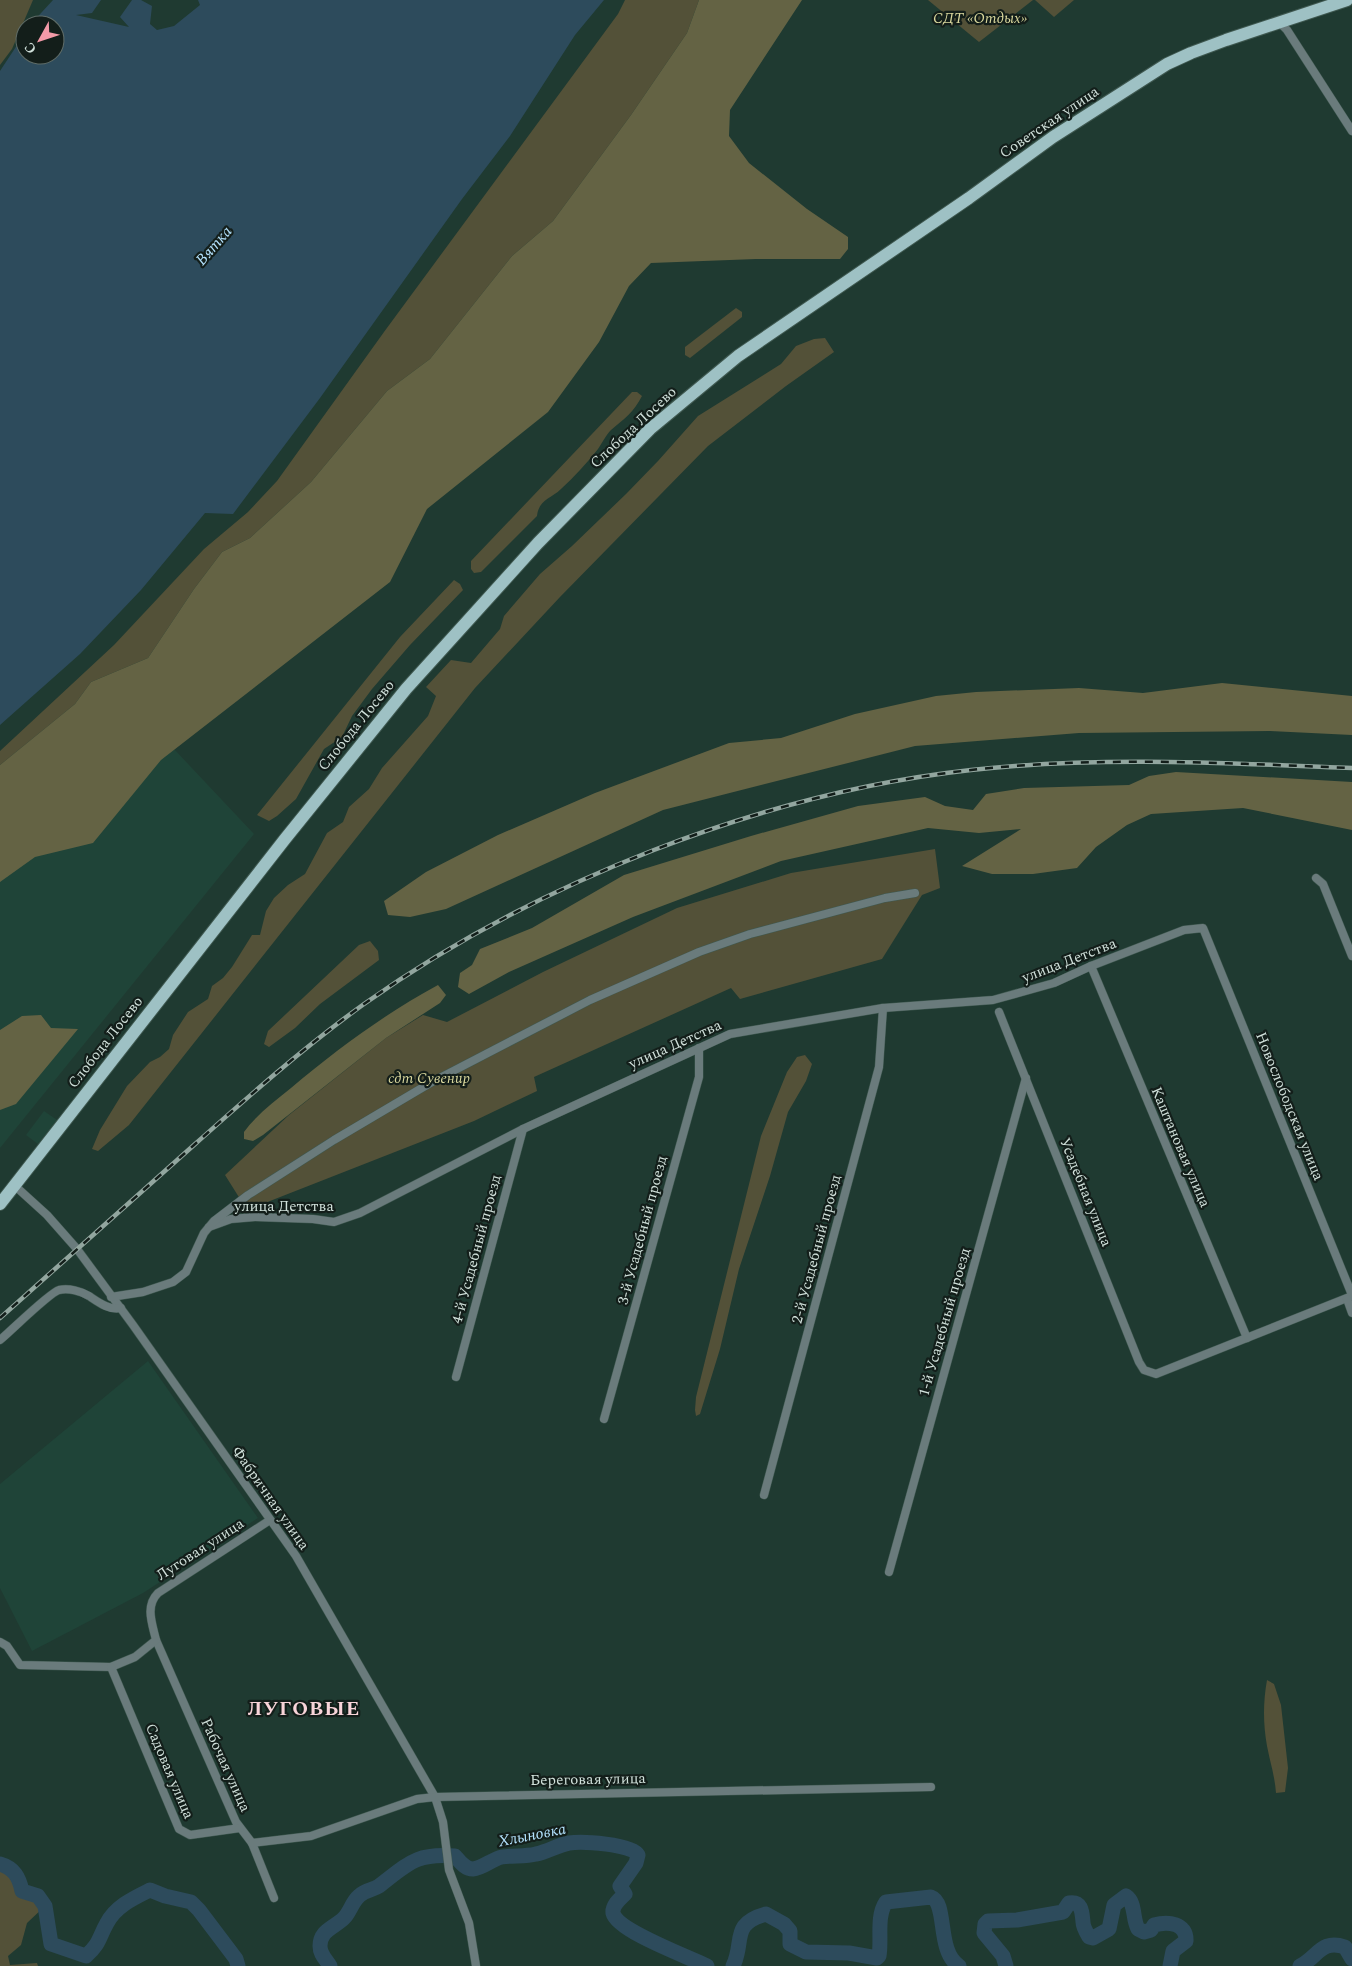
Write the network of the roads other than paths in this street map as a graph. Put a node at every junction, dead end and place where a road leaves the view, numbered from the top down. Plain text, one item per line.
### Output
1 (1348, 0) edge
2 (1280, 23) junction
3 (1352, 131) edge
4 (793, 318) joint
5 (1316, 878) dead end
6 (914, 893) dead end
7 (1203, 928) joint
8 (1352, 956) edge
9 (1091, 966) junction
10 (883, 1008) junction
11 (999, 1012) dead end
12 (699, 1048) junction
13 (1026, 1078) junction
14 (523, 1129) junction
15 (14, 1185) junction
16 (0, 1204) edge
17 (208, 1227) junction
18 (111, 1297) junction
19 (1350, 1297) edge
20 (121, 1308) junction
21 (1352, 1312) edge
22 (1247, 1338) junction
23 (0, 1340) edge
24 (456, 1377) dead end
25 (604, 1419) dead end
26 (764, 1495) dead end
27 (270, 1520) junction
28 (889, 1572) dead end
29 (156, 1640) junction
30 (0, 1642) edge
31 (112, 1667) junction
32 (931, 1787) dead end
33 (435, 1797) junction
34 (240, 1828) junction
35 (252, 1843) junction
36 (274, 1898) dead end
37 (476, 1966) edge

1 - 2 main road, Советская улица
2 - 3 street
2 - 4 main road, Советская улица
4 - 15 main road, Слобода Лосево
5 - 8 street
6 - 17 street
7 - 9 street, улица Детства
7 - 19 street, Новослободская улица
9 - 10 street, улица Детства
9 - 22 street, Каштановая улица
10 - 12 street, улица Детства
10 - 26 street, 2-й Усадебный проезд
11 - 13 street, Усадебная улица
12 - 14 street, улица Детства
12 - 25 street, 3-й Усадебный проезд
13 - 22 street, Усадебная улица
13 - 28 street, 1-й Усадебный проезд
14 - 17 street, улица Детства
14 - 24 street, 4-й Усадебный проезд
15 - 16 main road, Слобода Лосево
15 - 18 street, Фабричная улица
17 - 18 street
18 - 20 street, Фабричная улица
19 - 21 street, Новослободская улица
19 - 22 street
20 - 23 street
20 - 27 street, Фабричная улица
27 - 29 street, Луговая улица
27 - 33 street, Фабричная улица
29 - 31 street
29 - 34 street, Рабочая улица
30 - 31 street
31 - 34 street, Садовая улица
32 - 33 street, Береговая улица
33 - 35 street, Береговая улица
33 - 37 street, Фабричная улица
34 - 35 street, Рабочая улица
35 - 36 street, Рабочая улица

